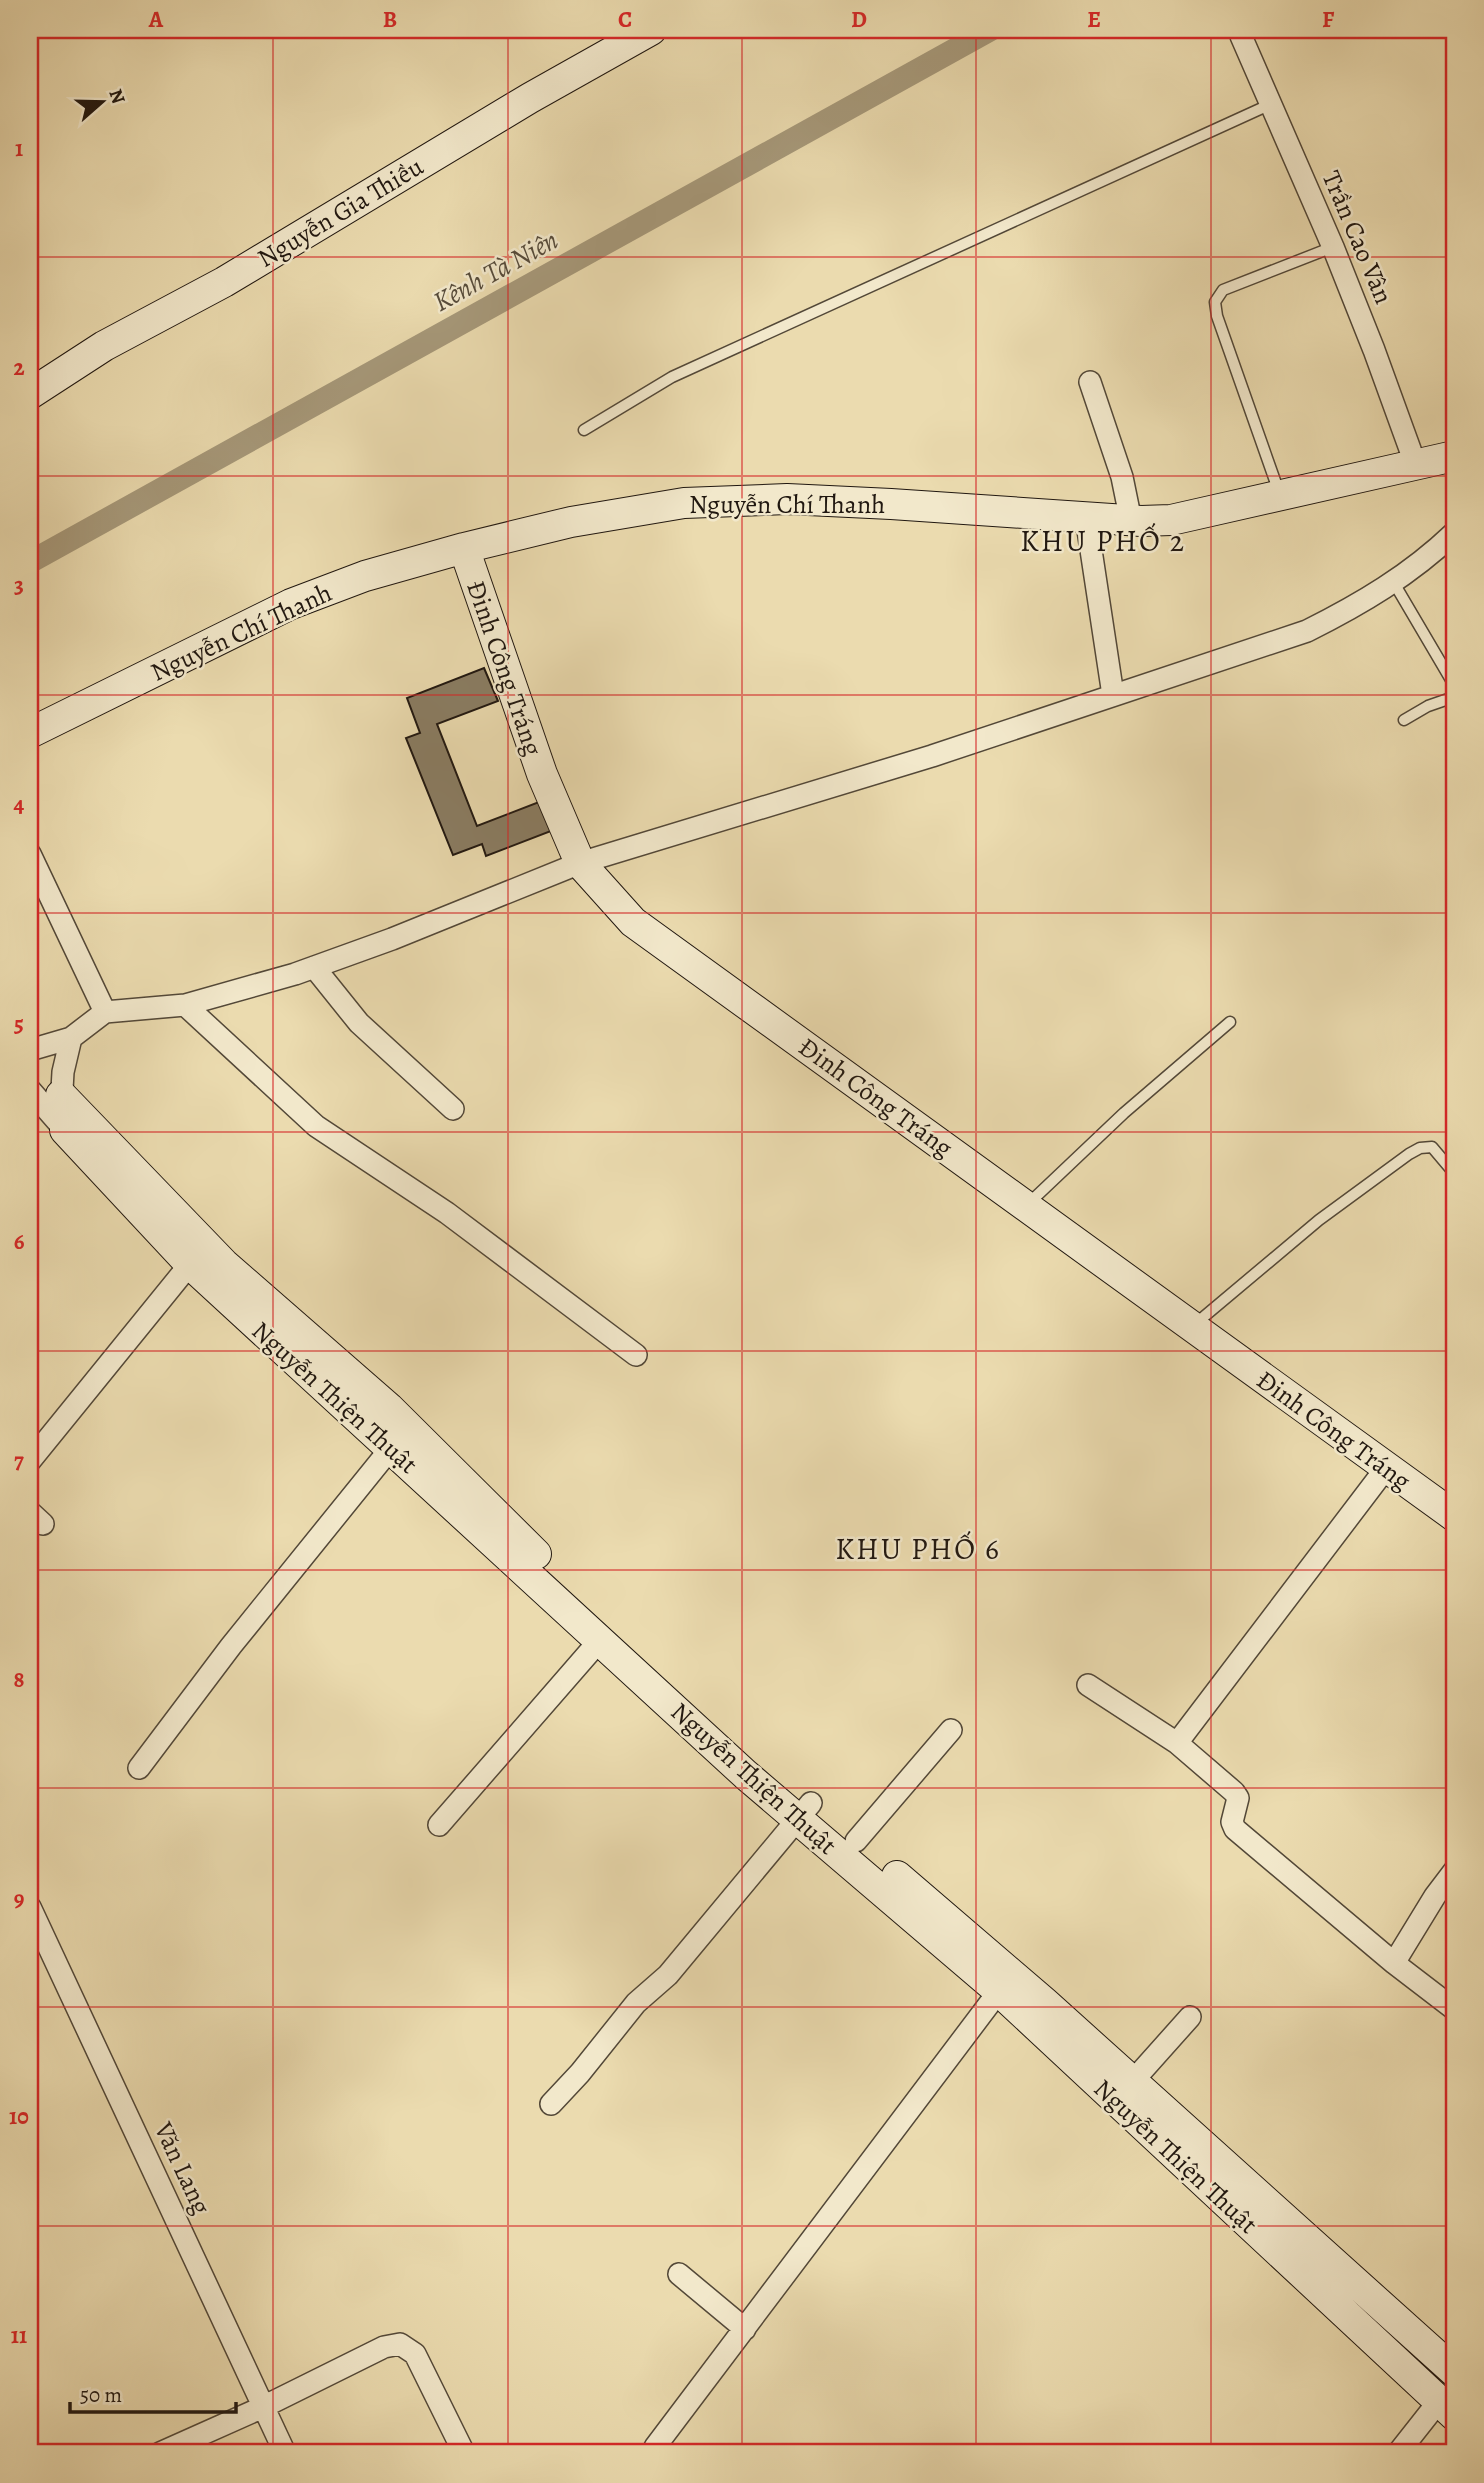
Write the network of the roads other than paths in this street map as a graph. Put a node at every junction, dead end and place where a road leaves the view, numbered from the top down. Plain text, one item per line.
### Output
1 (651, 30) edge
2 (1241, 36) dead end
3 (1271, 104) junction
4 (1333, 247) junction
5 (1090, 382) dead end
6 (30, 394) edge
7 (584, 430) dead end
8 (1454, 456) edge
9 (1415, 463) junction
10 (1280, 494) junction
11 (1086, 517) junction
12 (1131, 521) junction
13 (1454, 533) edge
14 (464, 548) junction
15 (1394, 583) junction
16 (1454, 685) edge
17 (1114, 695) junction
18 (1454, 697) edge
19 (1404, 720) dead end
20 (30, 733) edge
21 (30, 854) edge
22 (580, 863) junction
23 (314, 967) junction
24 (185, 1005) junction
25 (105, 1012) junction
26 (1230, 1022) dead end
27 (71, 1038) junction
28 (30, 1050) edge
29 (30, 1090) edge
30 (61, 1096) junction
31 (453, 1110) dead end
32 (65, 1130) junction
33 (1454, 1173) edge
34 (1026, 1206) junction
35 (190, 1264) junction
36 (1192, 1327) junction
37 (636, 1355) dead end
38 (391, 1448) junction
39 (30, 1461) edge
40 (1386, 1468) junction
41 (1451, 1508) edge
42 (527, 1559) junction
43 (600, 1640) junction
44 (1088, 1685) dead end
45 (951, 1730) dead end
46 (1177, 1744) junction
47 (139, 1768) dead end
48 (804, 1811) junction
49 (439, 1825) dead end
50 (856, 1842) junction
51 (1454, 1871) edge
52 (30, 1907) edge
53 (1394, 1963) junction
54 (999, 1991) junction
55 (1454, 2009) edge
56 (1190, 2017) dead end
57 (1132, 2082) junction
58 (551, 2104) dead end
59 (679, 2274) dead end
60 (744, 2329) junction
61 (1454, 2371) edge
62 (263, 2407) junction
63 (1447, 2408) edge
64 (160, 2453) edge
65 (285, 2453) edge
66 (464, 2453) edge
67 (655, 2453) edge
68 (1398, 2453) edge

1 - 6 street, Nguyễn Gia Thiều
2 - 3 street, Trần Cao Vân
3 - 4 street, Trần Cao Vân
3 - 7 lane
4 - 9 street, Trần Cao Vân
4 - 10 lane
5 - 12 street
8 - 9 street, Nguyễn Chí Thanh
9 - 10 street, Nguyễn Chí Thanh
10 - 12 street, Nguyễn Chí Thanh
11 - 12 street, Nguyễn Chí Thanh
11 - 14 street, Nguyễn Chí Thanh
11 - 17 street
13 - 15 street
14 - 20 street, Nguyễn Chí Thanh
14 - 22 street, Đinh Công Tráng
15 - 16 lane
15 - 17 street
17 - 22 street
18 - 19 lane
21 - 25 street
22 - 23 street
22 - 34 street, Đinh Công Tráng
23 - 24 street
23 - 31 street
24 - 25 street
24 - 37 street
25 - 27 street
26 - 34 lane
27 - 28 street
27 - 30 street
29 - 32 street, Nguyễn Thiện Thuật
30 - 32 street
30 - 42 street, Nguyễn Thiện Thuật
32 - 35 street, Nguyễn Thiện Thuật
33 - 36 lane
34 - 36 street, Đinh Công Tráng
35 - 38 street, Nguyễn Thiện Thuật
35 - 39 street
36 - 40 street, Đinh Công Tráng
38 - 42 street, Nguyễn Thiện Thuật
38 - 47 street
40 - 41 street, Đinh Công Tráng
40 - 46 street
42 - 43 street, Nguyễn Thiện Thuật
42 - 48 street, Nguyễn Thiện Thuật
43 - 48 street, Nguyễn Thiện Thuật
43 - 49 street
44 - 46 street
45 - 50 street
46 - 53 street
48 - 50 street, Nguyễn Thiện Thuật
48 - 54 street, Nguyễn Thiện Thuật
48 - 58 street
50 - 57 street, Nguyễn Thiện Thuật
51 - 53 street
52 - 62 street, Văn Lang
53 - 55 street
54 - 60 street
54 - 63 street, Nguyễn Thiện Thuật
56 - 57 street
57 - 61 street, Nguyễn Thiện Thuật
59 - 60 street
60 - 67 street
62 - 64 street
62 - 65 street, Văn Lang
62 - 66 street
63 - 68 street

